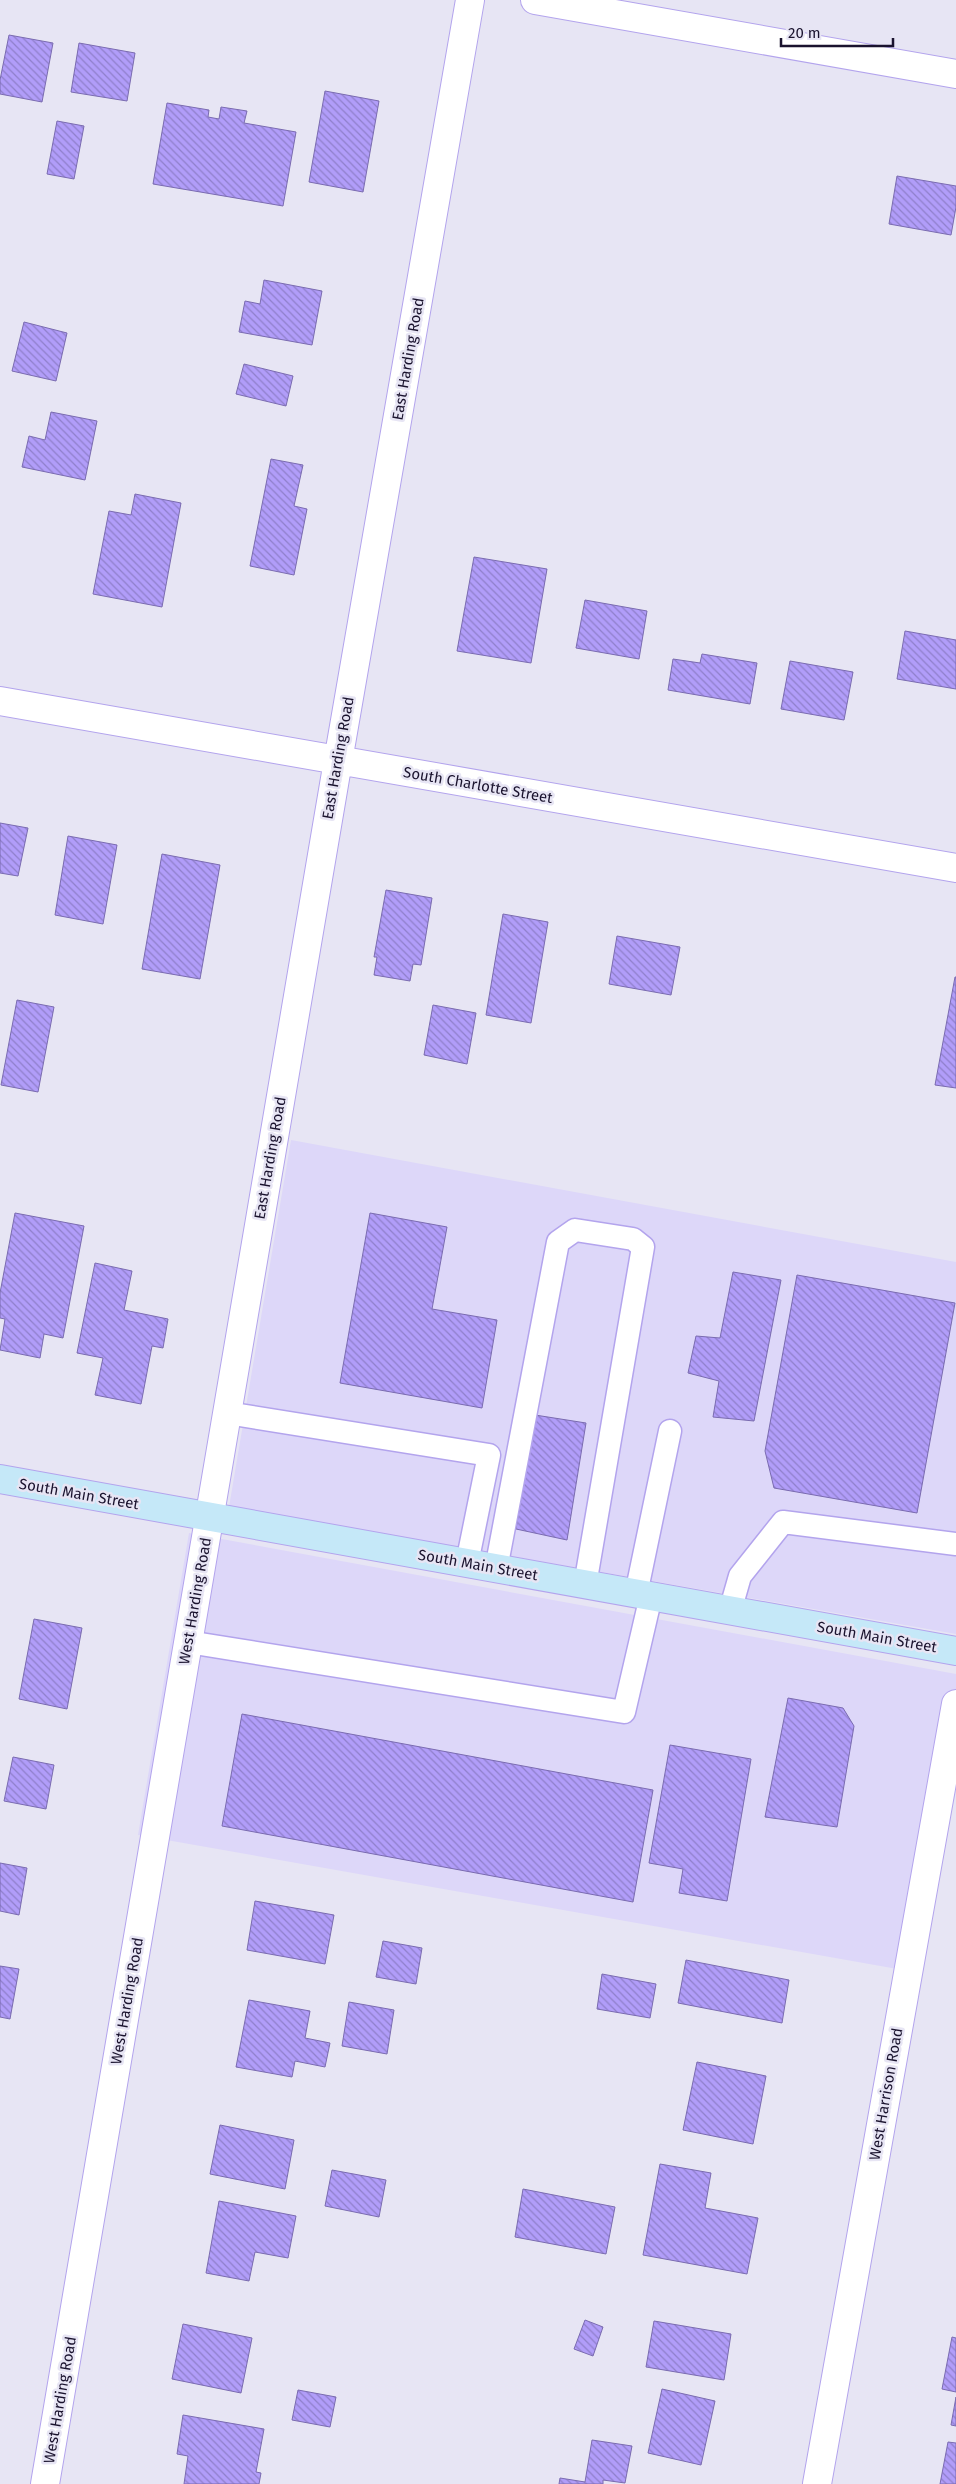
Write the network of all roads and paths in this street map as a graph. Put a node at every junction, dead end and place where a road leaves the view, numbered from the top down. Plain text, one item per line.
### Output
1 (470, 0) edge
2 (535, 0) edge
3 (956, 74) edge
4 (0, 701) edge
5 (338, 761) junction
6 (956, 868) edge
7 (227, 1412) junction
8 (670, 1431) dead end
9 (0, 1480) edge
10 (209, 1517) junction
11 (956, 1544) edge
12 (468, 1564) junction
13 (496, 1568) junction
14 (585, 1585) junction
15 (644, 1595) junction
16 (730, 1611) junction
17 (188, 1642) junction
18 (956, 1651) edge
19 (956, 1704) edge
20 (45, 2484) edge
21 (817, 2484) edge

1 - 5 street, East Harding Road
2 - 3 street
4 - 5 street, South Charlotte Street
5 - 6 street, South Charlotte Street
5 - 7 street, East Harding Road
7 - 10 street, East Harding Road
7 - 12 lane
8 - 15 lane
9 - 10 main road, South Main Street
10 - 12 main road, South Main Street
10 - 17 street, West Harding Road
11 - 16 lane
12 - 13 main road, South Main Street
13 - 14 main road, South Main Street
13 - 14 lane
14 - 15 main road, South Main Street
15 - 16 main road, South Main Street
15 - 17 lane
16 - 18 main road, South Main Street
17 - 20 street, West Harding Road
19 - 21 street, West Harrison Road

